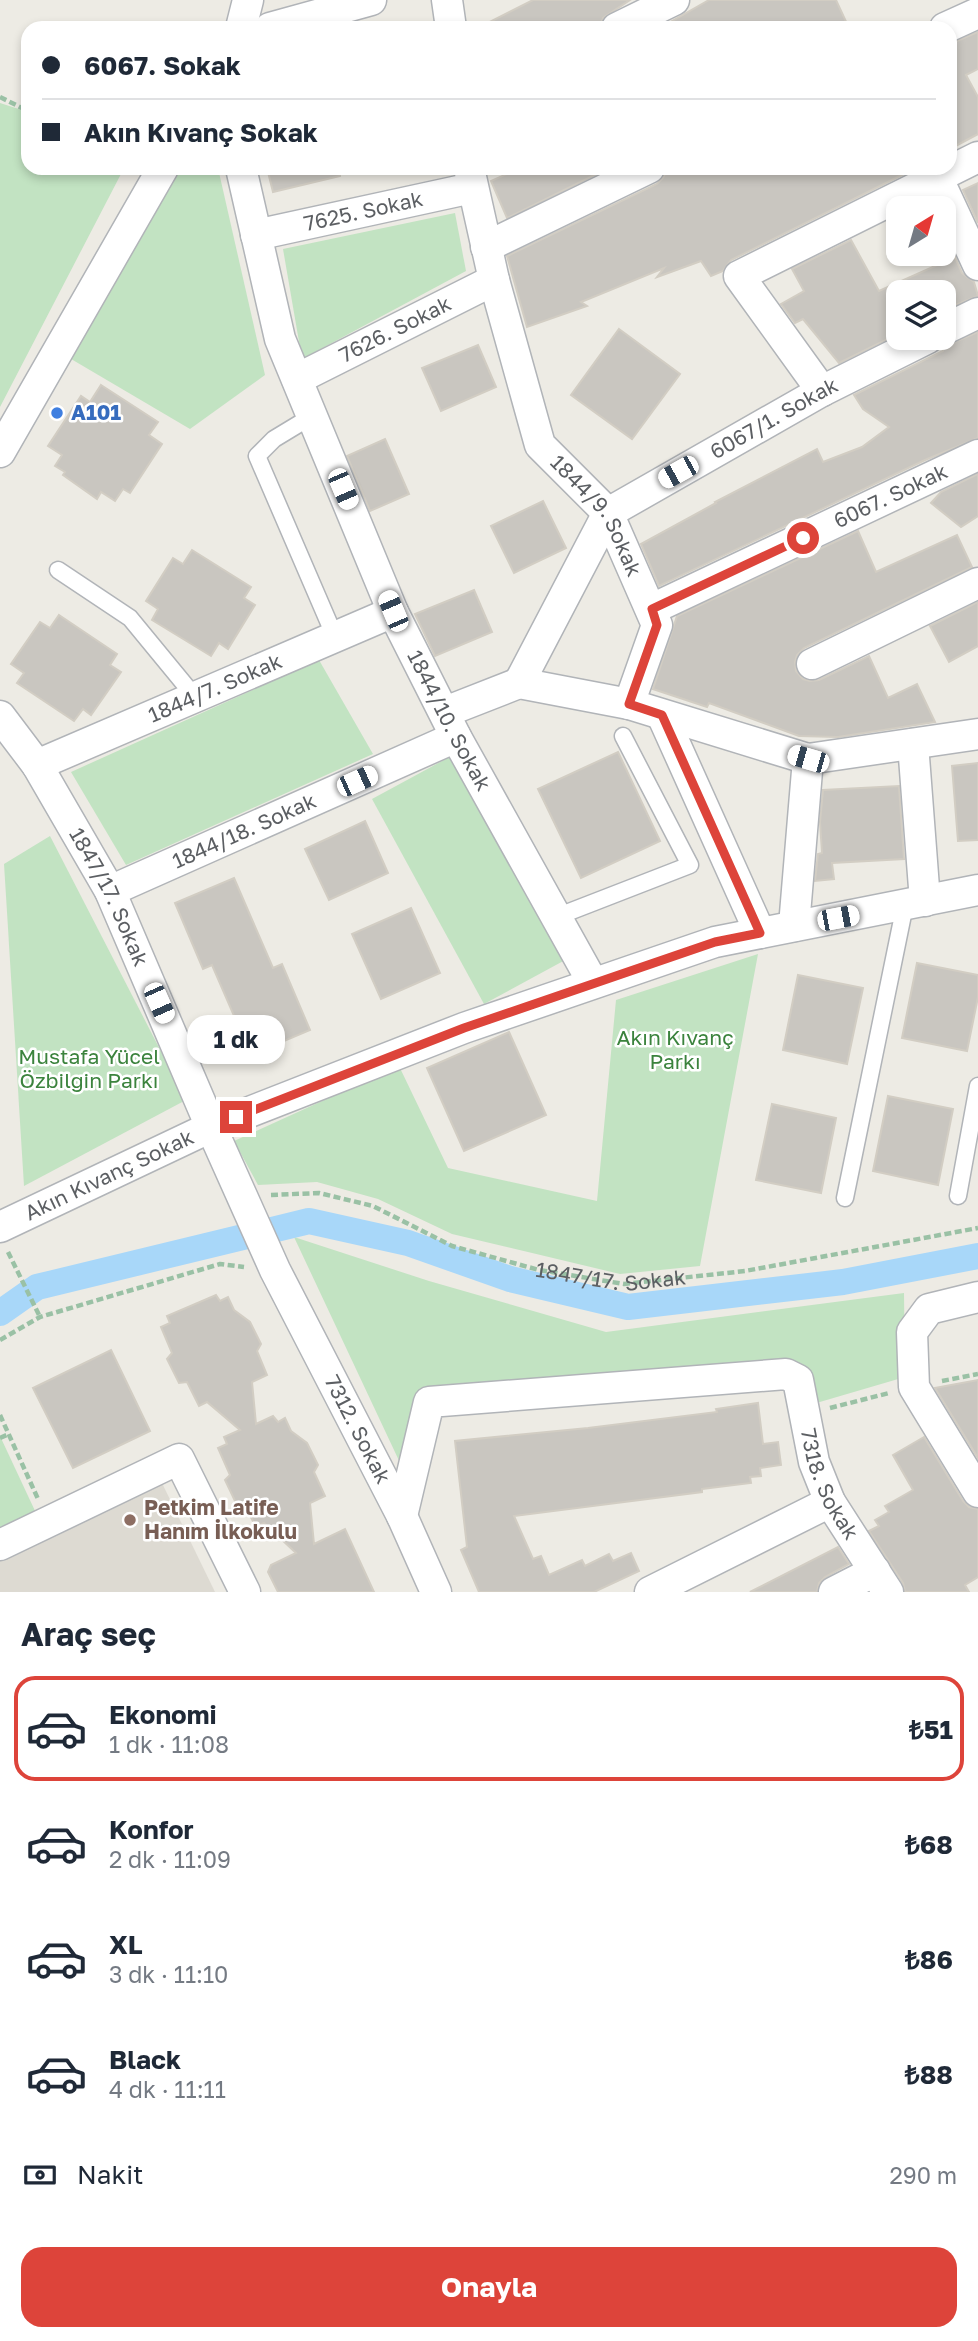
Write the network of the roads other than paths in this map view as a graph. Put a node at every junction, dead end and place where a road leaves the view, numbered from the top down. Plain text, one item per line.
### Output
1 (248, 0) edge
2 (371, 0) edge
3 (447, 0) edge
4 (674, 0) edge
5 (978, 13) edge
6 (242, 21) edge
7 (295, 21) edge
8 (450, 21) edge
9 (631, 21) edge
10 (957, 23) edge
11 (978, 157) edge
12 (957, 165) edge
13 (159, 175) edge
14 (243, 175) edge
15 (635, 175) edge
16 (931, 175) edge
17 (936, 175) edge
18 (470, 178) edge
19 (256, 235) junction
20 (486, 247) junction
21 (978, 265) edge
22 (494, 280) junction
23 (978, 313) edge
24 (956, 324) edge
25 (904, 350) edge
26 (297, 379) junction
27 (822, 391) junction
28 (312, 416) junction
29 (0, 452) edge
30 (978, 455) edge
31 (608, 513) junction
32 (58, 570) dead end
33 (978, 583) edge
34 (652, 609) junction
35 (393, 611) junction
36 (335, 637) junction
37 (812, 664) dead end
38 (519, 682) junction
39 (195, 697) junction
40 (629, 704) junction
41 (662, 715) junction
42 (0, 716) edge
43 (450, 724) junction
44 (978, 734) edge
45 (623, 737) dead end
46 (913, 744) junction
47 (808, 759) junction
48 (37, 765) junction
49 (978, 890) edge
50 (110, 891) junction
51 (915, 903) junction
52 (556, 917) junction
53 (794, 926) junction
54 (760, 933) junction
55 (593, 984) junction
56 (978, 1086) edge
57 (211, 1127) junction
58 (237, 1185) joint
59 (958, 1196) dead end
60 (845, 1198) dead end
61 (5, 1240) edge
62 (978, 1297) edge
63 (978, 1492) edge
64 (830, 1502) junction
65 (402, 1516) junction
66 (0, 1545) edge
67 (881, 1581) edge
68 (245, 1592) edge
69 (436, 1592) edge
70 (650, 1592) edge
71 (834, 1592) edge

1 - 6 street
2 - 7 street
3 - 8 street
4 - 9 street
5 - 10 street
11 - 12 street
13 - 29 street
14 - 19 street, 1844/10. Sokak
15 - 20 street
16 - 27 street
17 - 21 street
18 - 19 street, 7625. Sokak
18 - 20 street, 1844/9. Sokak
19 - 26 street, 1844/10. Sokak
20 - 22 street, 1844/9. Sokak
22 - 26 street, 7626. Sokak
22 - 31 street, 1844/9. Sokak
23 - 24 street
25 - 27 street, 6067/1. Sokak
26 - 28 street, 1844/10. Sokak
27 - 31 street, 6067/1. Sokak
28 - 35 street, 1844/10. Sokak
28 - 36 lane
30 - 34 street, 6067. Sokak
31 - 34 street, 1844/9. Sokak
31 - 38 street
32 - 39 lane
33 - 37 street
34 - 40 street, 1844/9. Sokak
35 - 36 street, 1844/7. Sokak
35 - 43 street, 1844/10. Sokak
36 - 39 street, 1844/7. Sokak
38 - 40 street
38 - 43 street
39 - 48 street, 1844/7. Sokak
40 - 41 street
41 - 47 street
41 - 54 street
42 - 48 street, 1847/17. Sokak
43 - 50 street, 1844/18. Sokak
43 - 52 street, 1844/10. Sokak
44 - 46 street
45 - 52 lane
46 - 47 street
46 - 51 street
47 - 53 street
48 - 50 street, 1847/17. Sokak
49 - 51 street, Akın Kıvanç Sokak
50 - 57 street, 1847/17. Sokak
51 - 53 street, Akın Kıvanç Sokak
51 - 60 lane
52 - 55 street, 1844/10. Sokak
53 - 54 street, Akın Kıvanç Sokak
54 - 55 street, Akın Kıvanç Sokak
55 - 57 street, Akın Kıvanç Sokak
56 - 59 lane
57 - 58 street, 1847/17. Sokak
57 - 61 street, Akın Kıvanç Sokak
58 - 65 street, 7312. Sokak
62 - 63 street
64 - 65 street, 7318. Sokak
64 - 67 street, 7318. Sokak
64 - 70 street
65 - 69 street, 7312. Sokak
66 - 68 street
67 - 71 street

